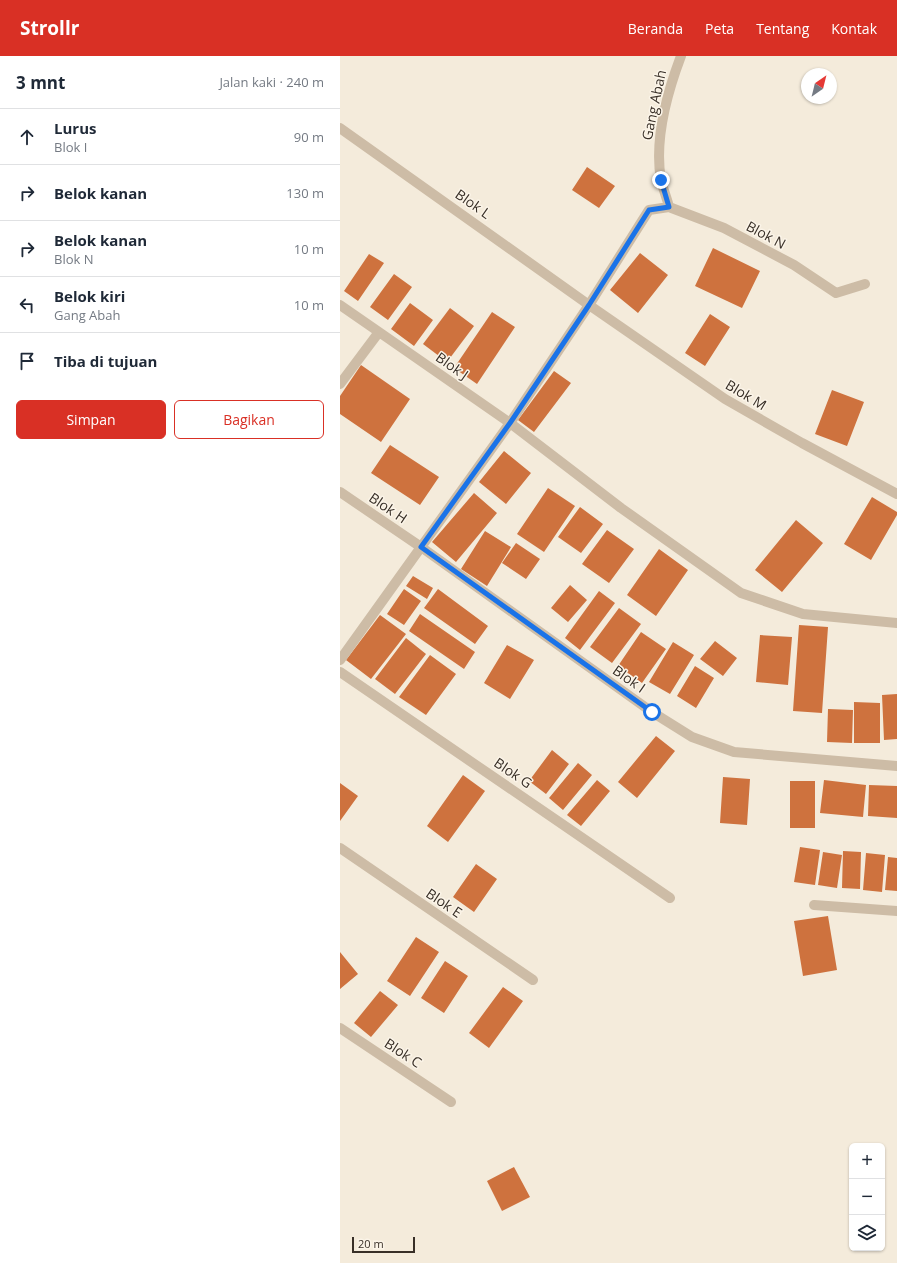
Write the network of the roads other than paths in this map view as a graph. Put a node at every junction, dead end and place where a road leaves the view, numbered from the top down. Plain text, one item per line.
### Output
1 (680, 56) edge
2 (340, 128) edge
3 (669, 207) junction
4 (865, 284) dead end
5 (340, 305) edge
6 (589, 305) junction
7 (379, 332) junction
8 (340, 384) edge
9 (510, 423) junction
10 (340, 492) edge
11 (897, 494) edge
12 (421, 547) junction
13 (897, 623) edge
14 (340, 660) edge
15 (340, 672) edge
16 (897, 766) edge
17 (340, 848) edge
18 (670, 898) dead end
19 (814, 904) dead end
20 (897, 911) edge
21 (533, 980) dead end
22 (340, 1028) edge
23 (451, 1102) dead end

1 - 3 street, Gang Abah
2 - 6 street, Blok L
3 - 4 street, Blok N
3 - 6 street, Blok N
5 - 7 street, Blok J
6 - 9 street
6 - 11 street, Blok M
7 - 8 street
7 - 9 street, Blok J
9 - 12 street
9 - 13 street, Blok J
10 - 12 street, Blok H
12 - 14 street
12 - 16 street, Blok I
15 - 18 street, Blok G
17 - 21 street, Blok E
19 - 20 street
22 - 23 street, Blok C

